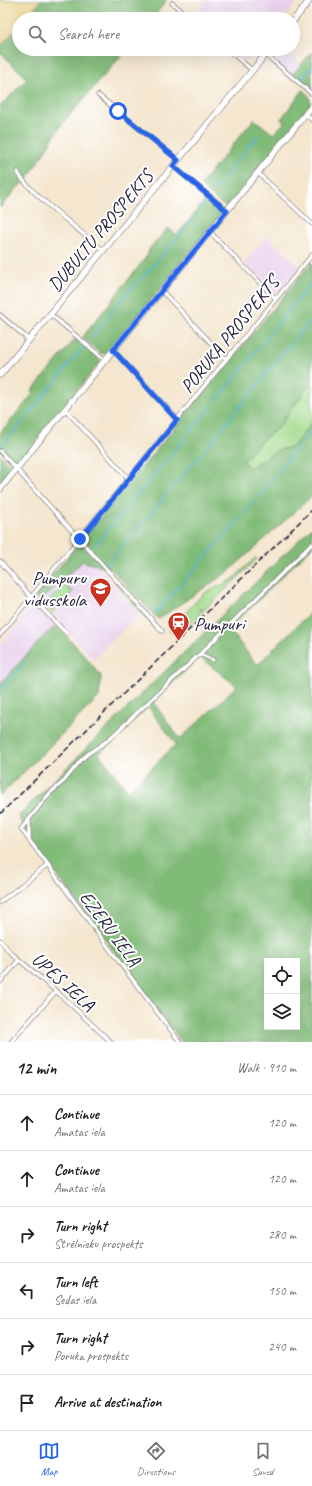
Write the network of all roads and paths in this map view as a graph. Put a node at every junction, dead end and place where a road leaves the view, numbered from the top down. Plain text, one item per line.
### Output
1 (310, 0) edge
2 (172, 3) dead end
3 (183, 12) edge
4 (300, 12) edge
5 (235, 56) edge
6 (263, 56) edge
7 (267, 56) edge
8 (252, 70) junction
9 (312, 94) edge
10 (98, 95) dead end
11 (312, 106) edge
12 (306, 114) junction
13 (312, 120) edge
14 (178, 160) junction
15 (173, 166) junction
16 (18, 172) dead end
17 (258, 173) junction
18 (227, 211) junction
19 (312, 224) edge
20 (210, 232) junction
21 (103, 250) junction
22 (312, 255) edge
23 (162, 291) junction
24 (276, 299) junction
25 (50, 314) junction
26 (0, 315) edge
27 (29, 340) junction
28 (113, 350) junction
29 (226, 359) junction
30 (105, 360) junction
31 (0, 375) edge
32 (65, 410) junction
33 (177, 420) junction
34 (0, 451) edge
35 (16, 468) junction
36 (129, 479) junction
37 (0, 489) edge
38 (80, 539) junction
39 (312, 544) edge
40 (0, 560) edge
41 (32, 597) junction
42 (162, 631) dead end
43 (67, 634) dead end
44 (0, 635) edge
45 (200, 654) junction
46 (213, 660) dead end
47 (29, 820) junction
48 (29, 840) junction
49 (48, 865) junction
50 (0, 902) edge
51 (0, 940) edge
52 (20, 960) junction
53 (0, 982) edge
54 (56, 991) junction
55 (11, 1042) edge
56 (111, 1042) edge
57 (180, 1042) edge

1 - 4 main road
2 - 3 street
5 - 8 street
6 - 8 main road, DUBULTU PROSPEKTS
7 - 9 street
8 - 14 main road, DUBULTU PROSPEKTS
10 - 14 street
11 - 12 main road
12 - 13 street
12 - 17 main road
14 - 15 main road, DUBULTU PROSPEKTS
15 - 18 street
15 - 21 main road, DUBULTU PROSPEKTS
16 - 21 street
17 - 18 main road
17 - 19 street
18 - 20 main road
20 - 23 main road
20 - 24 street
21 - 25 main road, DUBULTU PROSPEKTS
22 - 24 street, PORUKA PROSPEKTS
23 - 28 main road
23 - 29 street
24 - 29 street, PORUKA PROSPEKTS
25 - 27 main road, DUBULTU PROSPEKTS
25 - 30 street
26 - 27 street
27 - 31 main road, DUBULTU PROSPEKTS
28 - 30 main road
28 - 33 street
29 - 33 street, PORUKA PROSPEKTS
30 - 32 main road
32 - 35 main road
32 - 36 street
33 - 36 street, PORUKA PROSPEKTS
34 - 35 street
35 - 37 main road
35 - 38 street
36 - 38 street, PORUKA PROSPEKTS
38 - 41 street, PORUKA PROSPEKTS
38 - 42 street
39 - 45 street
40 - 41 street
41 - 43 street
41 - 44 street, PORUKA PROSPEKTS
45 - 46 street
45 - 47 street
47 - 48 street
47 - 48 street, EZERU IELA
48 - 49 street, EZERU IELA
49 - 50 street
49 - 57 street, EZERU IELA
51 - 52 street, UPES IELA
52 - 53 street
52 - 54 street, UPES IELA
54 - 55 street
54 - 56 street, UPES IELA

